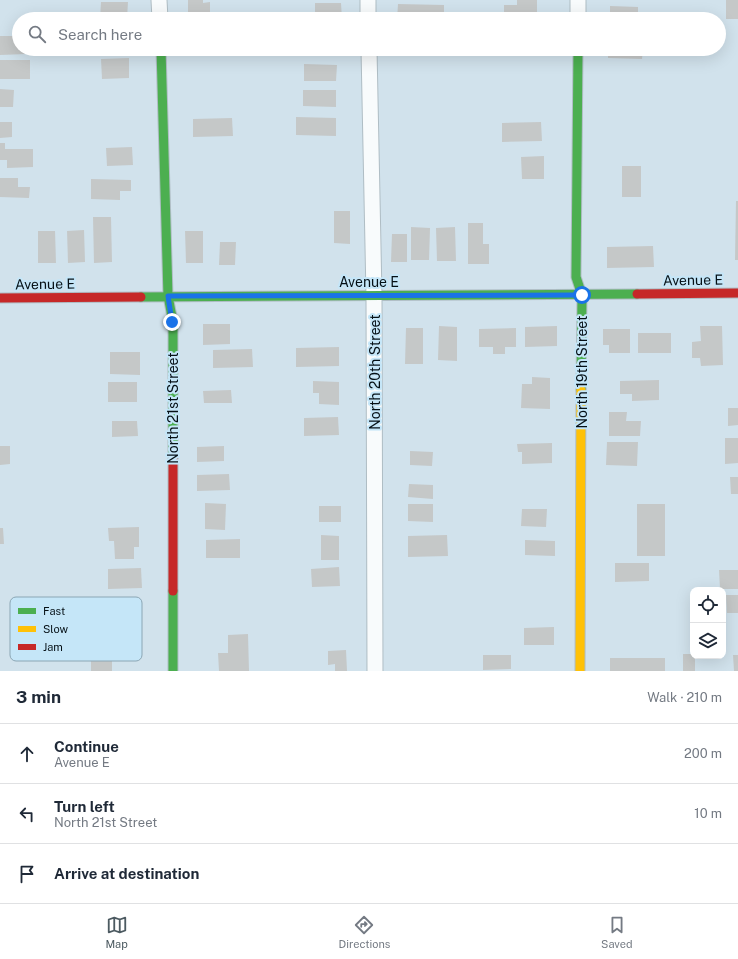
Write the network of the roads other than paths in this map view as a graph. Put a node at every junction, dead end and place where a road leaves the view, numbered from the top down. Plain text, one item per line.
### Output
1 (159, 0) edge
2 (368, 0) edge
3 (578, 0) edge
4 (160, 12) edge
5 (368, 12) edge
6 (578, 12) edge
7 (161, 56) edge
8 (369, 56) edge
9 (578, 56) edge
10 (738, 294) edge
11 (582, 295) junction
12 (168, 296) junction
13 (374, 296) junction
14 (0, 298) edge
15 (173, 671) edge
16 (376, 671) edge
17 (580, 671) edge

1 - 4 street
2 - 5 street
3 - 6 street
7 - 12 street, North 21st Street
8 - 13 street, North 20th Street
9 - 11 street, North 19th Street
10 - 11 street, Avenue E
11 - 13 street, Avenue E
11 - 17 street, North 19th Street
12 - 13 street, Avenue E
12 - 14 street, Avenue E
12 - 15 street, North 21st Street
13 - 16 street, North 20th Street

